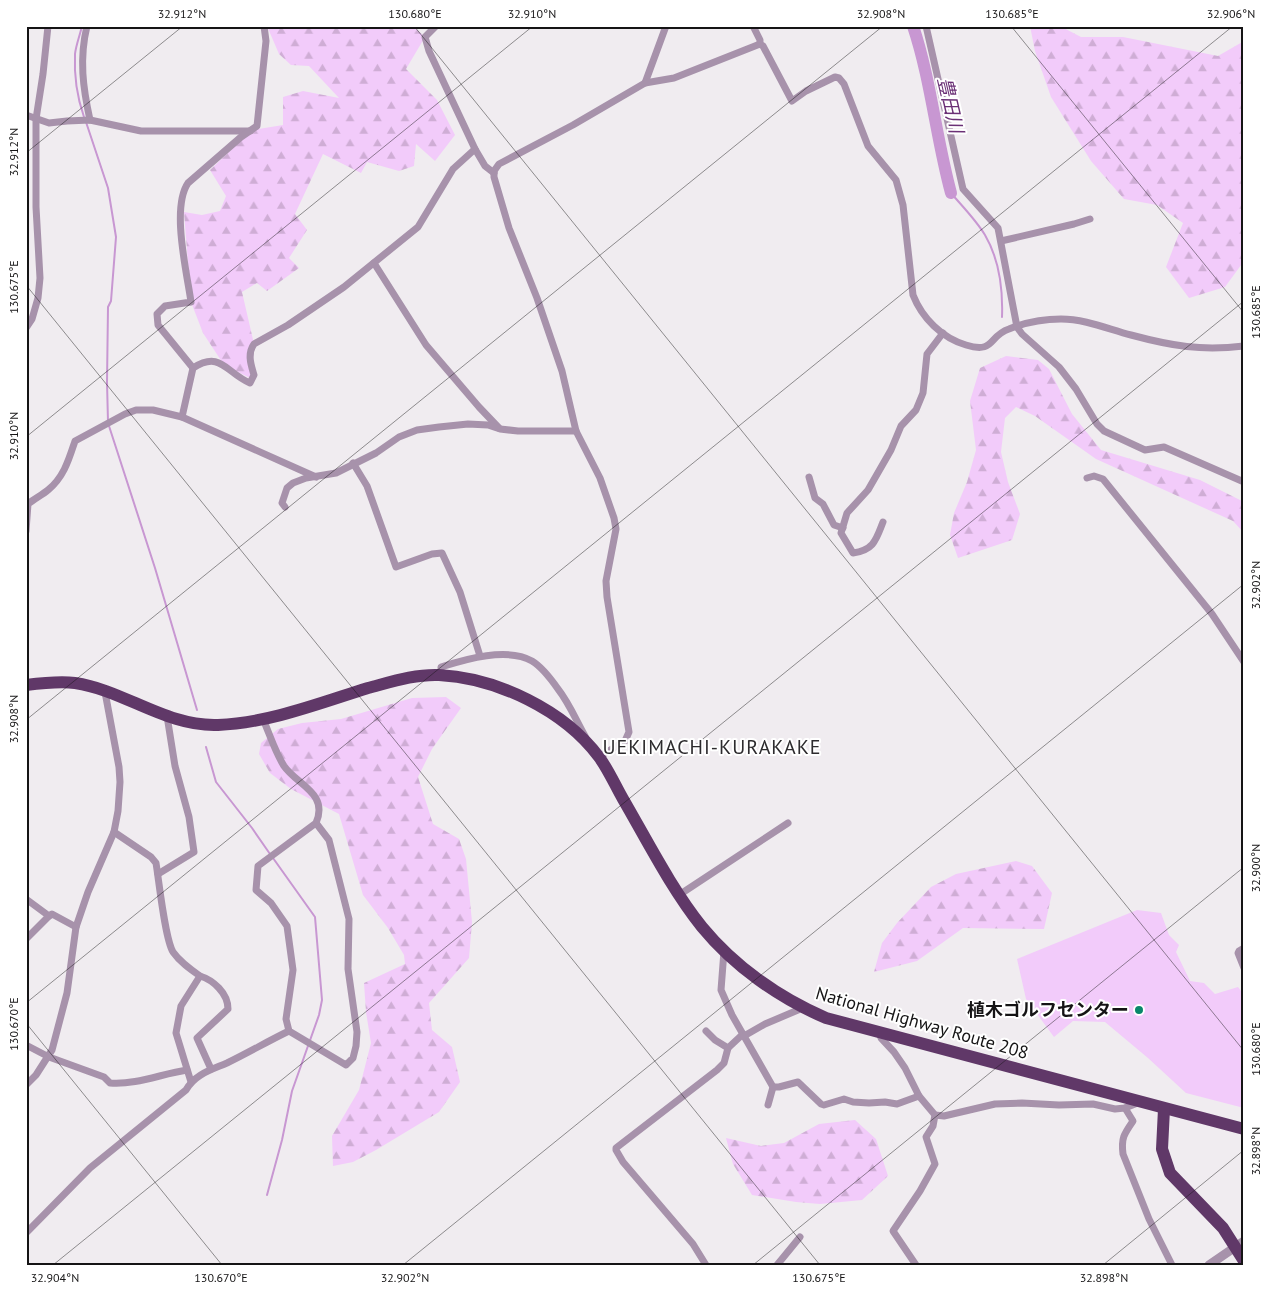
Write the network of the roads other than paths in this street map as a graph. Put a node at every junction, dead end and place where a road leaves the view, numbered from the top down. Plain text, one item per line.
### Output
1 (48, 26) edge
2 (87, 26) edge
3 (264, 26) edge
4 (436, 26) edge
5 (666, 26) edge
6 (753, 26) edge
7 (926, 26) edge
8 (760, 44) junction
9 (645, 83) junction
10 (26, 115) edge
11 (36, 119) junction
12 (90, 120) junction
13 (252, 130) junction
14 (475, 149) junction
15 (494, 174) junction
16 (1090, 219) dead end
17 (1001, 241) junction
18 (374, 264) junction
19 (1017, 327) junction
20 (26, 328) edge
21 (943, 333) junction
22 (1244, 346) edge
23 (193, 368) junction
24 (182, 417) junction
25 (500, 429) junction
26 (576, 431) junction
27 (353, 464) junction
28 (316, 477) junction
29 (809, 477) dead end
30 (1087, 478) dead end
31 (1244, 482) edge
32 (285, 507) dead end
33 (883, 522) dead end
34 (27, 526) edge
35 (843, 528) junction
36 (480, 656) junction
37 (1244, 662) edge
38 (441, 675) junction
39 (26, 685) edge
40 (106, 692) junction
41 (167, 716) junction
42 (263, 719) junction
43 (599, 757) junction
44 (316, 823) junction
45 (788, 823) dead end
46 (114, 832) junction
47 (158, 874) junction
48 (679, 894) junction
49 (26, 899) edge
50 (50, 916) junction
51 (76, 928) junction
52 (26, 939) edge
53 (1244, 948) edge
54 (724, 950) junction
55 (1244, 968) edge
56 (200, 976) junction
57 (801, 1007) junction
58 (289, 1031) junction
59 (706, 1032) dead end
60 (879, 1032) junction
61 (743, 1035) junction
62 (26, 1045) edge
63 (728, 1048) junction
64 (49, 1057) junction
65 (210, 1069) junction
66 (187, 1070) junction
67 (190, 1082) junction
68 (26, 1085) edge
69 (773, 1087) junction
70 (919, 1096) junction
71 (1141, 1101) junction
72 (768, 1105) dead end
73 (1125, 1108) junction
74 (1164, 1109) junction
75 (935, 1115) junction
76 (1244, 1129) edge
77 (26, 1233) edge
78 (800, 1237) dead end
79 (1240, 1243) edge
80 (1244, 1261) edge
81 (706, 1265) edge
82 (777, 1265) edge
83 (916, 1265) edge
84 (1172, 1265) edge
85 (1208, 1265) edge

1 - 11 street
2 - 12 street
3 - 13 street
4 - 14 street
5 - 9 street
6 - 8 street
7 - 17 street
8 - 9 street
8 - 21 street
9 - 15 street
10 - 11 street
11 - 12 street
11 - 20 street
12 - 13 street
13 - 23 street
14 - 15 street
14 - 18 street
15 - 26 street
16 - 17 street
17 - 19 street
18 - 23 street
18 - 25 street
19 - 21 street
19 - 22 street
19 - 31 street
21 - 35 street
23 - 24 street
24 - 28 street
24 - 34 street
25 - 26 street
25 - 27 street
26 - 43 street
27 - 28 street
27 - 36 street
28 - 32 street
29 - 35 street
30 - 37 street
33 - 35 street
36 - 38 street
36 - 43 street
38 - 42 highway, National Highway Route 208
38 - 43 highway, National Highway Route 208
39 - 40 highway, National Highway Route 208
40 - 41 highway, National Highway Route 208
40 - 46 street
41 - 42 highway, National Highway Route 208
41 - 47 street
42 - 44 street
43 - 48 highway, National Highway Route 208
44 - 58 street
44 - 58 street
45 - 48 street
46 - 47 street
46 - 51 street
47 - 56 street
48 - 54 highway, National Highway Route 208
49 - 50 street
50 - 51 street
50 - 52 street
51 - 64 street
53 - 55 street
54 - 57 highway, National Highway Route 208
54 - 61 street
56 - 65 street
56 - 66 street
57 - 60 highway, National Highway Route 208
57 - 61 street
58 - 65 street
59 - 63 street
60 - 70 street
60 - 71 highway, National Highway Route 208
61 - 63 street
61 - 69 street
62 - 64 street
63 - 81 street
64 - 66 street
64 - 68 street
65 - 67 street
66 - 67 street
67 - 77 street
69 - 70 street
69 - 72 street
70 - 75 street
71 - 73 street
71 - 74 highway, National Highway Route 208
73 - 75 street
73 - 84 street
74 - 76 highway, National Highway Route 208
74 - 79 highway
75 - 83 street
78 - 82 street
79 - 80 highway
79 - 85 street

